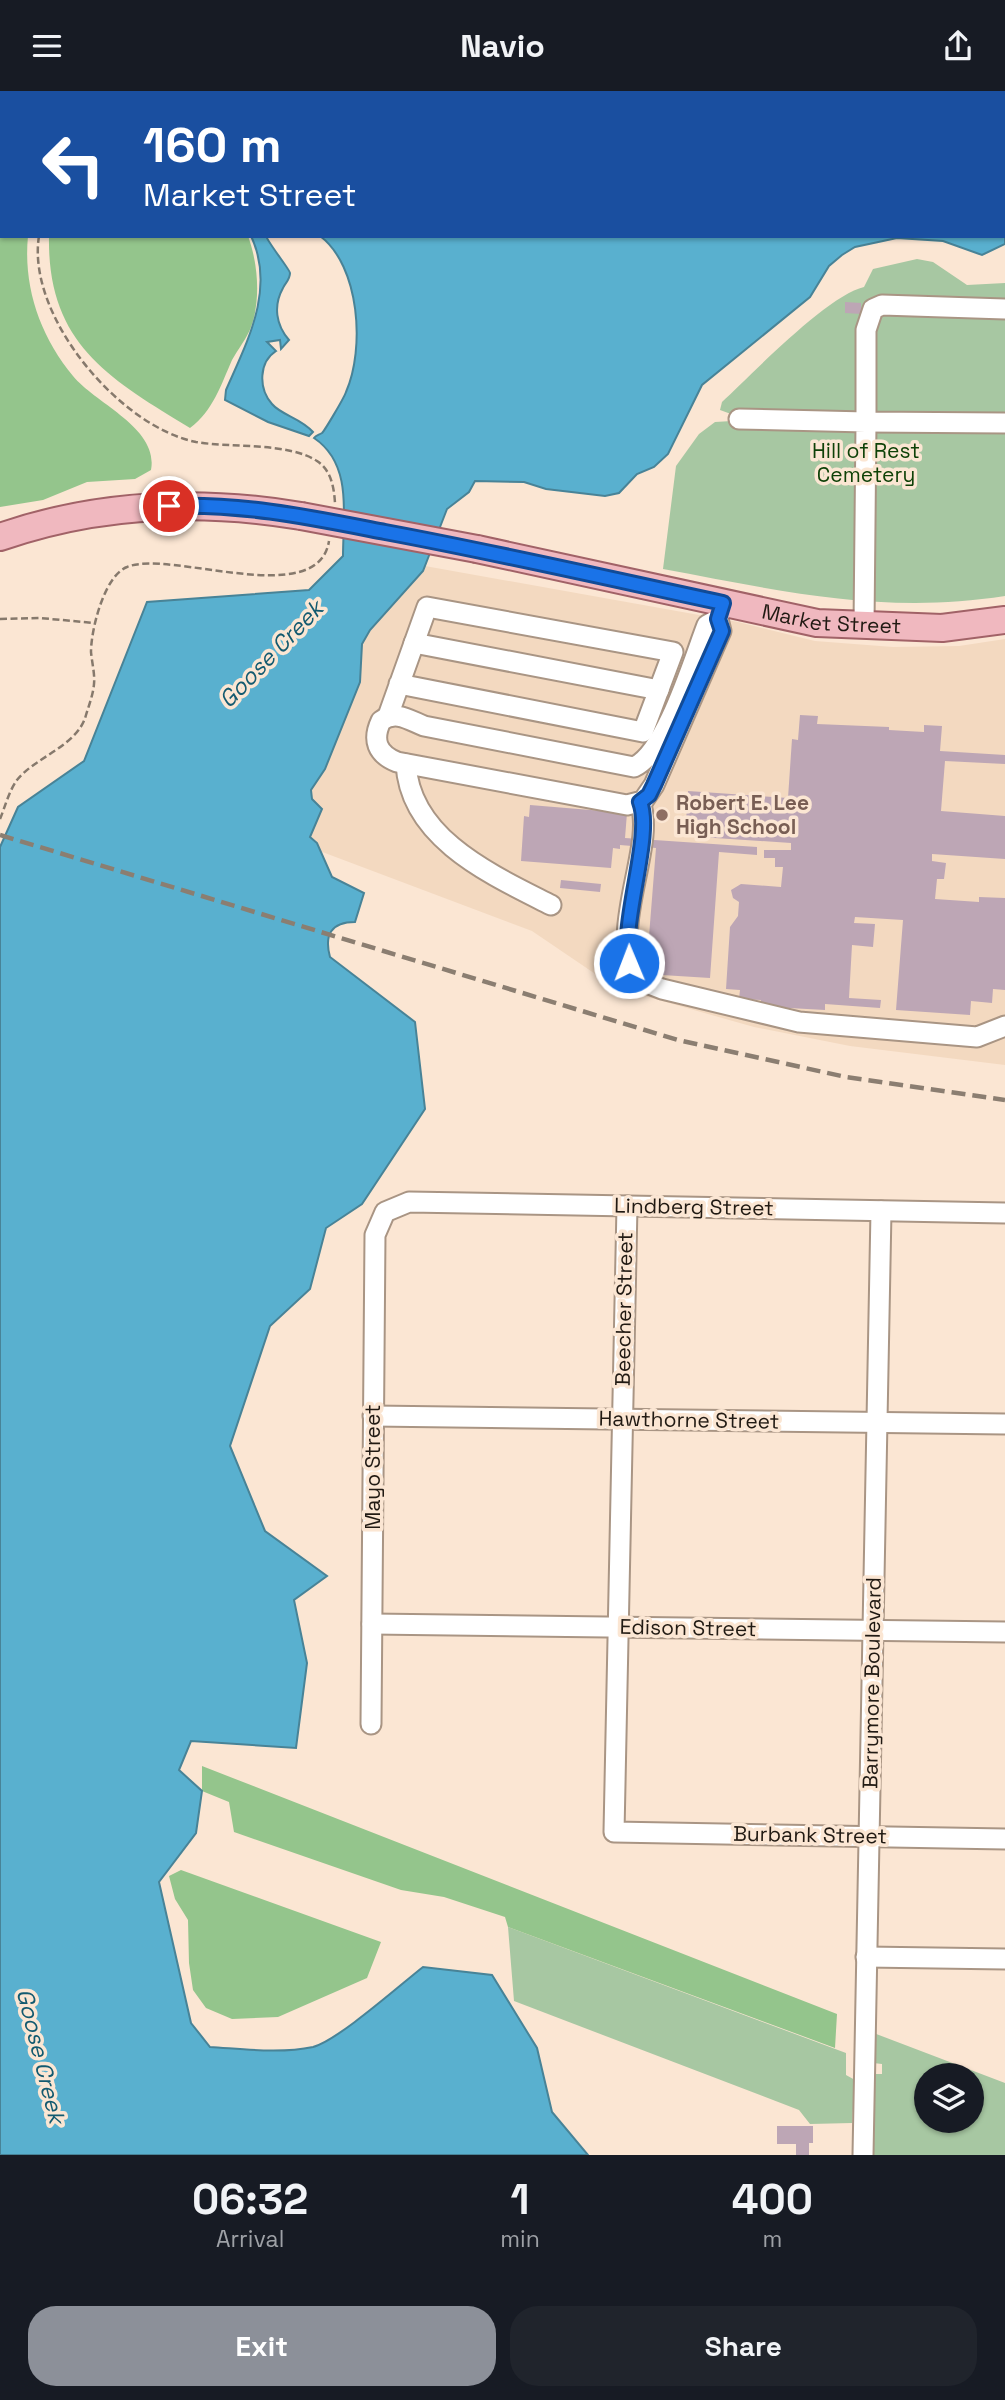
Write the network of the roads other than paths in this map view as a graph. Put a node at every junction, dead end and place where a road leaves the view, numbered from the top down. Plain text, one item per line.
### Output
1 (1005, 309) edge
2 (739, 419) dead end
3 (866, 422) junction
4 (1005, 423) edge
5 (0, 537) edge
6 (721, 611) junction
7 (1005, 620) edge
8 (864, 627) junction
9 (414, 643) junction
10 (399, 684) junction
11 (659, 691) junction
12 (388, 716) junction
13 (650, 737) junction
14 (406, 764) junction
15 (640, 802) junction
16 (551, 905) dead end
17 (1005, 1026) edge
18 (626, 1206) junction
19 (881, 1211) junction
20 (385, 1212) joint
21 (1005, 1213) edge
22 (373, 1416) junction
23 (622, 1419) junction
24 (877, 1422) junction
25 (1005, 1424) edge
26 (372, 1624) junction
27 (618, 1627) junction
28 (874, 1630) junction
29 (1005, 1632) edge
30 (371, 1724) dead end
31 (614, 1832) joint
32 (868, 1836) junction
33 (1005, 1839) edge
34 (866, 1957) junction
35 (1005, 1959) edge
36 (863, 2155) edge

1 - 3 street
2 - 3 street
3 - 4 street
3 - 8 street
5 - 6 main road, Market Street, bridge
6 - 8 main road, Market Street
6 - 13 street
6 - 15 street
7 - 8 main road, Market Street
9 - 10 street
9 - 11 street
9 - 11 street
10 - 12 street
10 - 13 street
11 - 13 street
12 - 13 street
12 - 14 street
14 - 15 street
14 - 16 street
15 - 17 street
18 - 19 street, Lindberg Street
18 - 20 street, Lindberg Street
18 - 23 street, Beecher Street
19 - 21 street, Lindberg Street
19 - 24 street, Barrymore Boulevard
20 - 22 street, Mayo Street
22 - 23 street, Hawthorne Street
22 - 26 street, Mayo Street
23 - 24 street, Hawthorne Street
23 - 27 street, Beecher Street
24 - 25 street, Hawthorne Street
24 - 28 street, Barrymore Boulevard
26 - 27 street, Edison Street
26 - 30 street, Mayo Street
27 - 28 street, Edison Street
27 - 31 street, Beecher Street
28 - 29 street, Edison Street
28 - 32 street, Barrymore Boulevard
31 - 32 street, Burbank Street
32 - 33 street, Burbank Street
32 - 34 street, Barrymore Boulevard
34 - 35 street
34 - 36 street, Barrymore Boulevard

